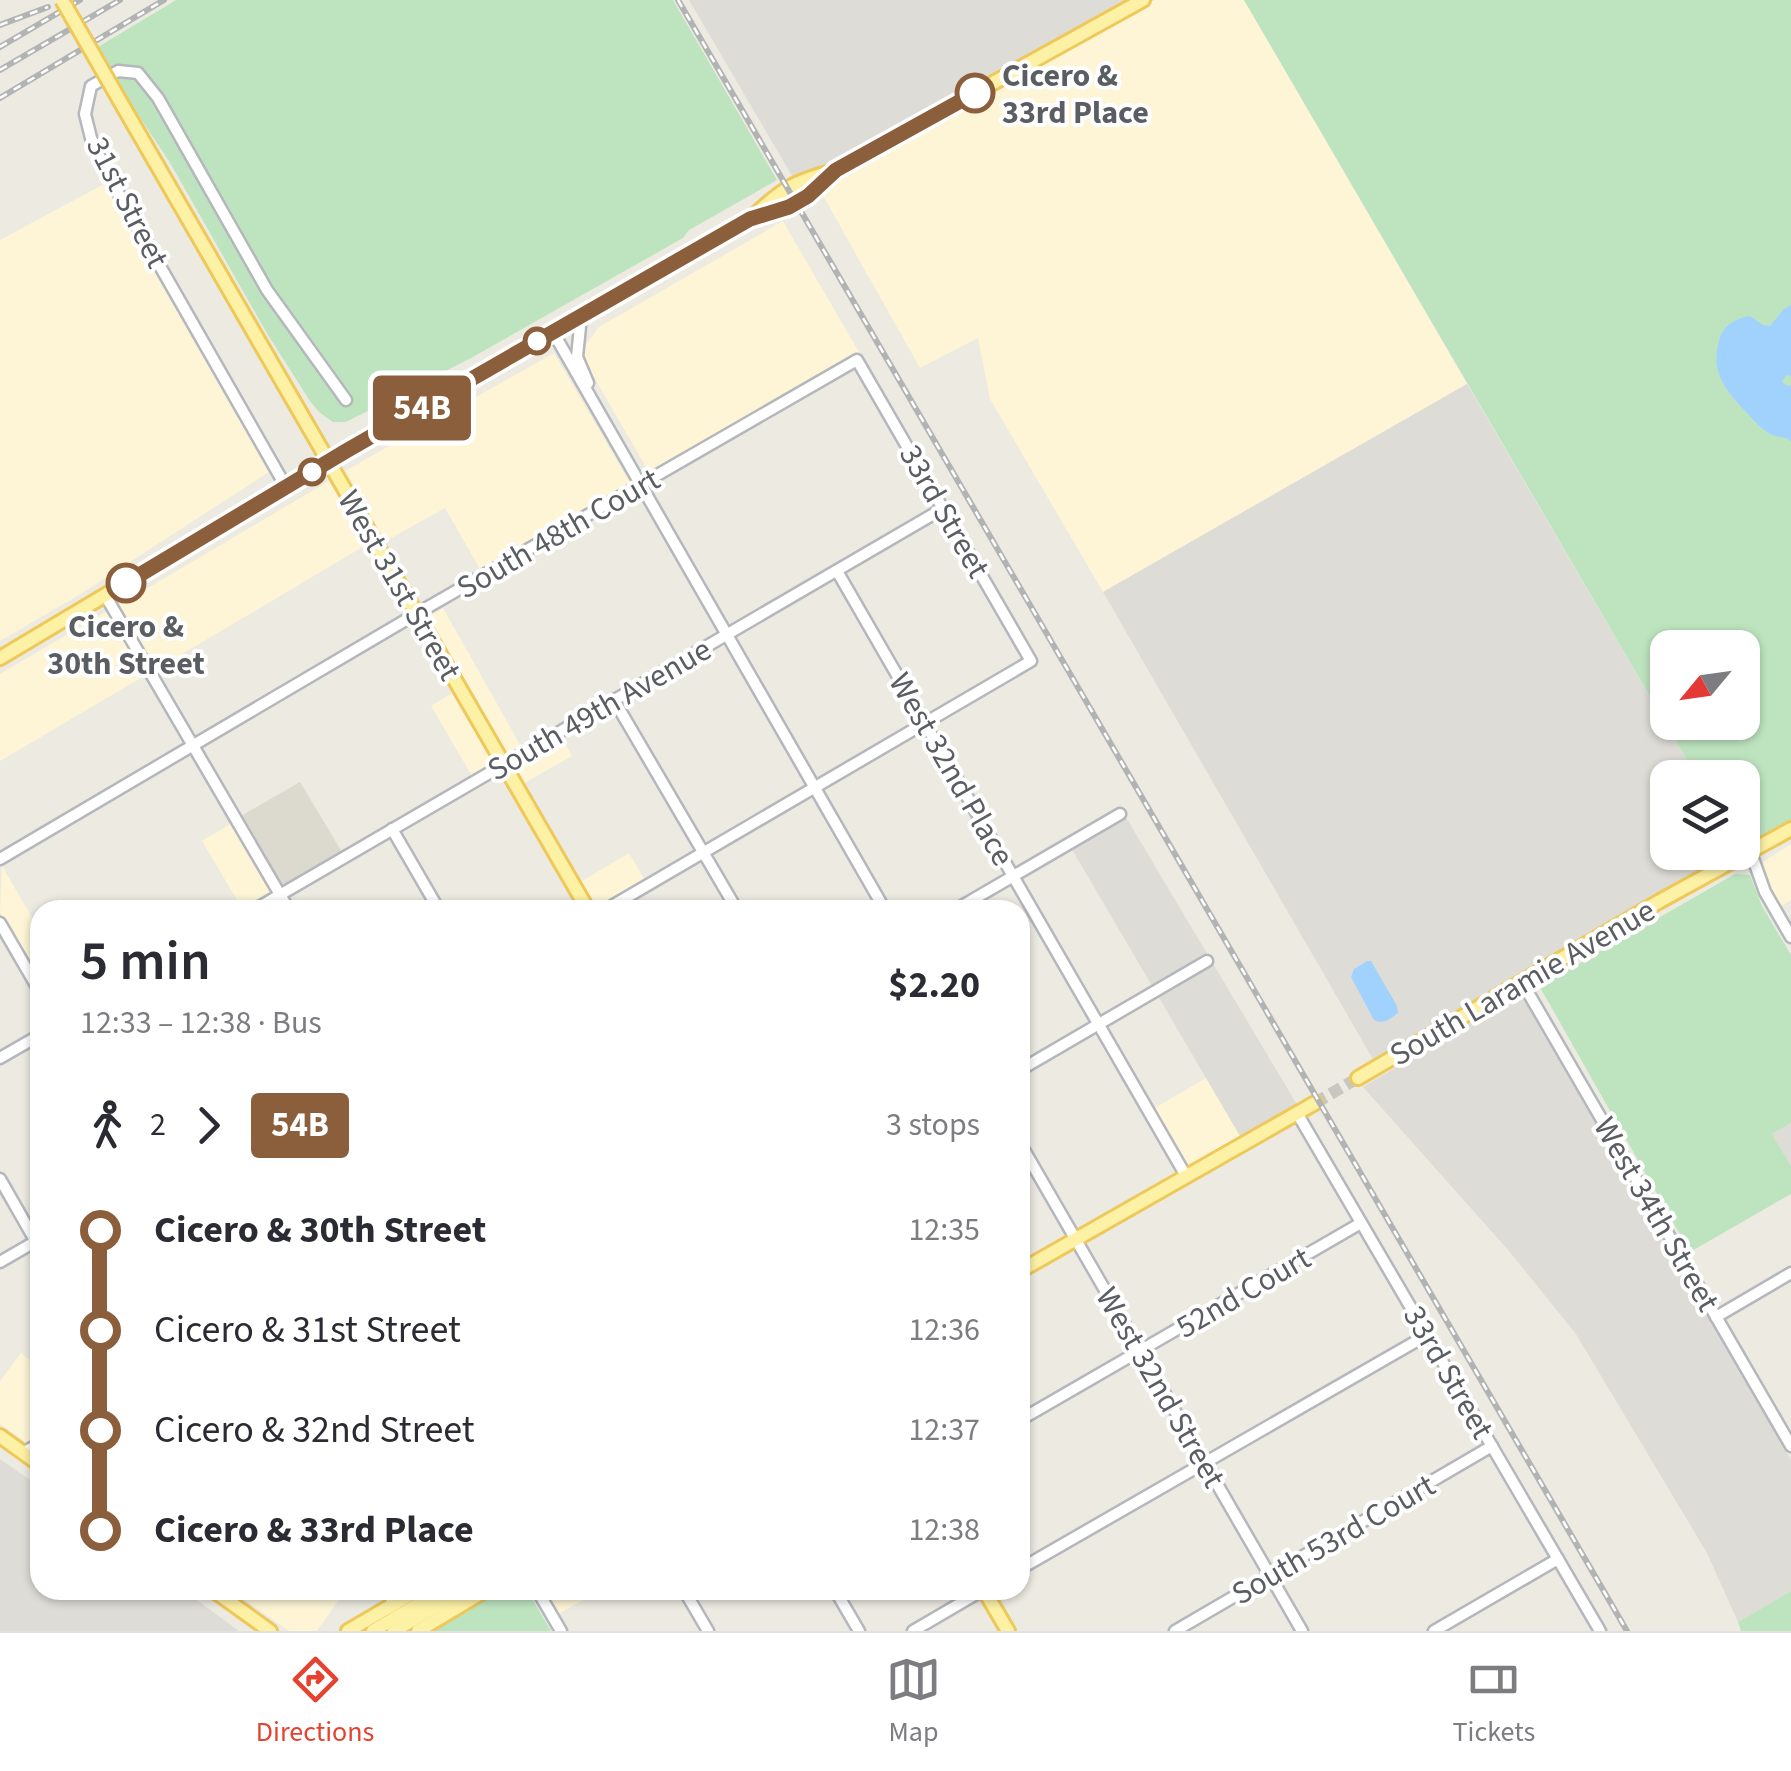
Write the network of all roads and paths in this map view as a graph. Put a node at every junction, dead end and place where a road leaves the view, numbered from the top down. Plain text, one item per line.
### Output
1 (62, 0) edge
2 (1143, 0) edge
3 (581, 316) junction
4 (553, 332) junction
5 (858, 360) joint
6 (346, 400) dead end
7 (596, 408) junction
8 (328, 462) junction
9 (286, 487) junction
10 (640, 487) junction
11 (944, 508) junction
12 (837, 570) junction
13 (106, 595) junction
14 (416, 614) junction
15 (726, 635) junction
16 (0, 658) edge
17 (614, 700) junction
18 (925, 723) junction
19 (194, 746) junction
20 (504, 764) junction
21 (814, 788) junction
22 (1120, 814) dead end
23 (1791, 829) edge
24 (392, 830) junction
25 (1760, 845) edge
26 (704, 852) junction
27 (0, 859) edge
28 (1715, 870) edge
29 (1757, 870) edge
30 (1013, 876) junction
31 (280, 895) junction
32 (271, 900) edge
33 (283, 900) edge
34 (433, 900) edge
35 (582, 900) edge
36 (622, 900) edge
37 (731, 900) edge
38 (879, 900) edge
39 (972, 900) edge
40 (1027, 900) edge
41 (1030, 905) edge
42 (0, 922) edge
43 (1791, 936) edge
44 (1206, 962) dead end
45 (30, 974) edge
46 (1522, 982) junction
47 (1099, 1024) junction
48 (30, 1041) edge
49 (0, 1058) edge
50 (1030, 1064) edge
51 (1358, 1078) tunnel mouth
52 (1316, 1103) tunnel mouth
53 (1297, 1113) junction
54 (1030, 1160) edge
55 (1186, 1176) junction
56 (0, 1179) edge
57 (1362, 1223) junction
58 (30, 1227) edge
59 (1076, 1239) junction
60 (30, 1245) edge
61 (0, 1262) edge
62 (1030, 1265) edge
63 (1791, 1273) edge
64 (1716, 1317) junction
65 (1426, 1334) junction
66 (1140, 1350) junction
67 (1030, 1414) edge
68 (1786, 1425) edge
69 (0, 1436) edge
70 (1492, 1446) junction
71 (1791, 1446) edge
72 (30, 1449) edge
73 (23, 1453) junction
74 (30, 1458) edge
75 (1205, 1462) junction
76 (1558, 1559) junction
77 (1030, 1563) edge
78 (1270, 1576) junction
79 (226, 1600) edge
80 (427, 1600) edge
81 (441, 1600) edge
82 (469, 1600) edge
83 (543, 1600) edge
84 (690, 1600) edge
85 (842, 1600) edge
86 (967, 1600) edge
87 (990, 1600) edge
88 (396, 1620) edge
89 (270, 1631) edge
90 (348, 1631) edge
91 (372, 1631) edge
92 (418, 1631) edge
93 (561, 1631) edge
94 (708, 1631) edge
95 (860, 1631) edge
96 (913, 1631) edge
97 (1008, 1631) edge
98 (1175, 1631) edge
99 (1302, 1631) edge
100 (1434, 1631) edge
101 (1600, 1631) edge

1 - 8 main road, West 31st Street, bridge
2 - 3 main road
3 - 4 main road
3 - 7 street
4 - 7 street
4 - 8 main road
5 - 10 street, South 48th Court
5 - 11 street, 33rd Street
6 - 9 street, 31st Street
7 - 10 street
8 - 9 main road
8 - 14 main road, West 31st Street
9 - 13 main road
10 - 14 street, South 48th Court
10 - 15 street
11 - 12 street, South 49th Avenue
11 - 18 street, 33rd Street
12 - 15 street, South 49th Avenue
12 - 18 street, West 32nd Place
13 - 16 main road
13 - 19 street
14 - 19 street, South 48th Court
14 - 20 main road, West 31st Street
15 - 17 street, South 49th Avenue
15 - 21 street
17 - 20 street, South 49th Avenue
17 - 26 street
18 - 21 street
18 - 30 street, West 32nd Place
19 - 27 street, South 48th Court
19 - 31 street
20 - 24 street, South 49th Avenue
20 - 35 main road, West 31st Street
21 - 26 street
21 - 38 street
22 - 30 street
23 - 25 main road, South Laramie Avenue
24 - 31 street, South 49th Avenue
24 - 34 street
26 - 36 street
26 - 37 street
28 - 46 main road, South Laramie Avenue
29 - 43 street
30 - 39 street
30 - 40 street, West 32nd Place
31 - 32 street, South 49th Avenue
31 - 33 street
41 - 47 street, West 32nd Place
42 - 45 street
44 - 47 street
46 - 51 main road, South Laramie Avenue
46 - 64 street, West 34th Street
47 - 50 street
47 - 55 street, West 32nd Place
48 - 49 street
52 - 53 main road
53 - 55 main road
53 - 57 street, 33rd Street
54 - 59 street, West 32nd Street
55 - 59 main road
56 - 58 street
57 - 65 street, 33rd Street
57 - 66 street, 52nd Court
59 - 62 main road
59 - 66 street, West 32nd Street
60 - 61 street
63 - 64 street
64 - 68 street, West 34th Street
65 - 70 street, 33rd Street
65 - 75 street
66 - 67 street, 52nd Court
66 - 75 street, West 32nd Street
68 - 71 street, West 34th Street
69 - 73 main road
70 - 76 street, 33rd Street
70 - 78 street, South 53rd Court
72 - 73 street
73 - 74 main road
75 - 77 street
75 - 78 street, West 32nd Street
76 - 100 street
76 - 101 street, 33rd Street
78 - 98 street, South 53rd Court
78 - 99 street, West 32nd Street
79 - 89 main road
80 - 88 main road
81 - 88 main road
82 - 92 main road
83 - 93 street
84 - 94 street
85 - 95 street
86 - 96 street
87 - 97 main road
88 - 90 main road
88 - 91 main road

